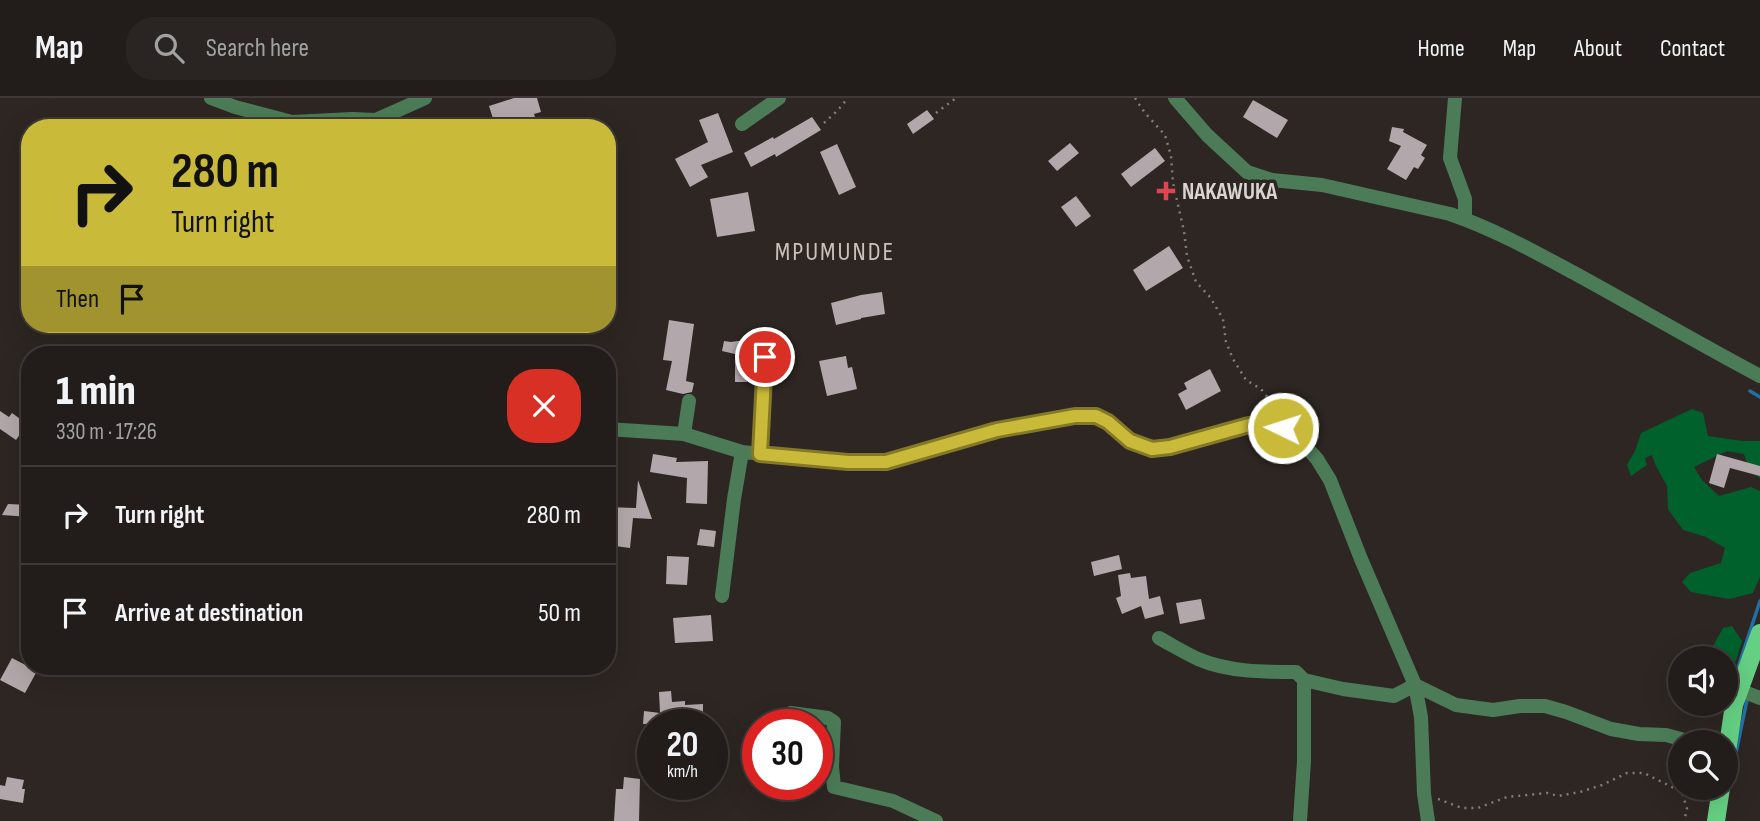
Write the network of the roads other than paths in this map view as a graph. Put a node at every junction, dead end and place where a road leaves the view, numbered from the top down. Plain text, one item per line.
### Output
1 (211, 98) edge
2 (425, 98) edge
3 (779, 98) edge
4 (1175, 98) edge
5 (1455, 98) edge
6 (281, 119) edge
7 (378, 119) edge
8 (741, 124) dead end
9 (1465, 219) junction
10 (765, 357) dead end
11 (1760, 376) edge
12 (689, 401) dead end
13 (616, 430) edge
14 (684, 434) junction
15 (742, 452) junction
16 (760, 454) junction
17 (722, 596) dead end
18 (1760, 633) edge
19 (1159, 638) dead end
20 (1304, 680) junction
21 (1415, 685) junction
22 (1739, 690) junction
23 (1760, 698) edge
24 (833, 721) edge
25 (1730, 730) edge
26 (1668, 736) edge
27 (833, 744) edge
28 (833, 777) edge
29 (1719, 800) edge
30 (936, 821) edge
31 (1300, 821) edge
32 (1428, 821) edge
33 (1716, 821) edge

1 - 6 street
2 - 7 street
3 - 8 street
4 - 9 street
5 - 9 street
9 - 11 street
10 - 16 street
12 - 14 street
13 - 14 street
14 - 15 street
15 - 16 street
15 - 17 street
16 - 21 street
18 - 22 main road
19 - 20 street
20 - 21 street
20 - 31 street
21 - 26 street
21 - 32 street
22 - 23 street
22 - 25 main road
24 - 27 street
28 - 30 street
29 - 33 main road

